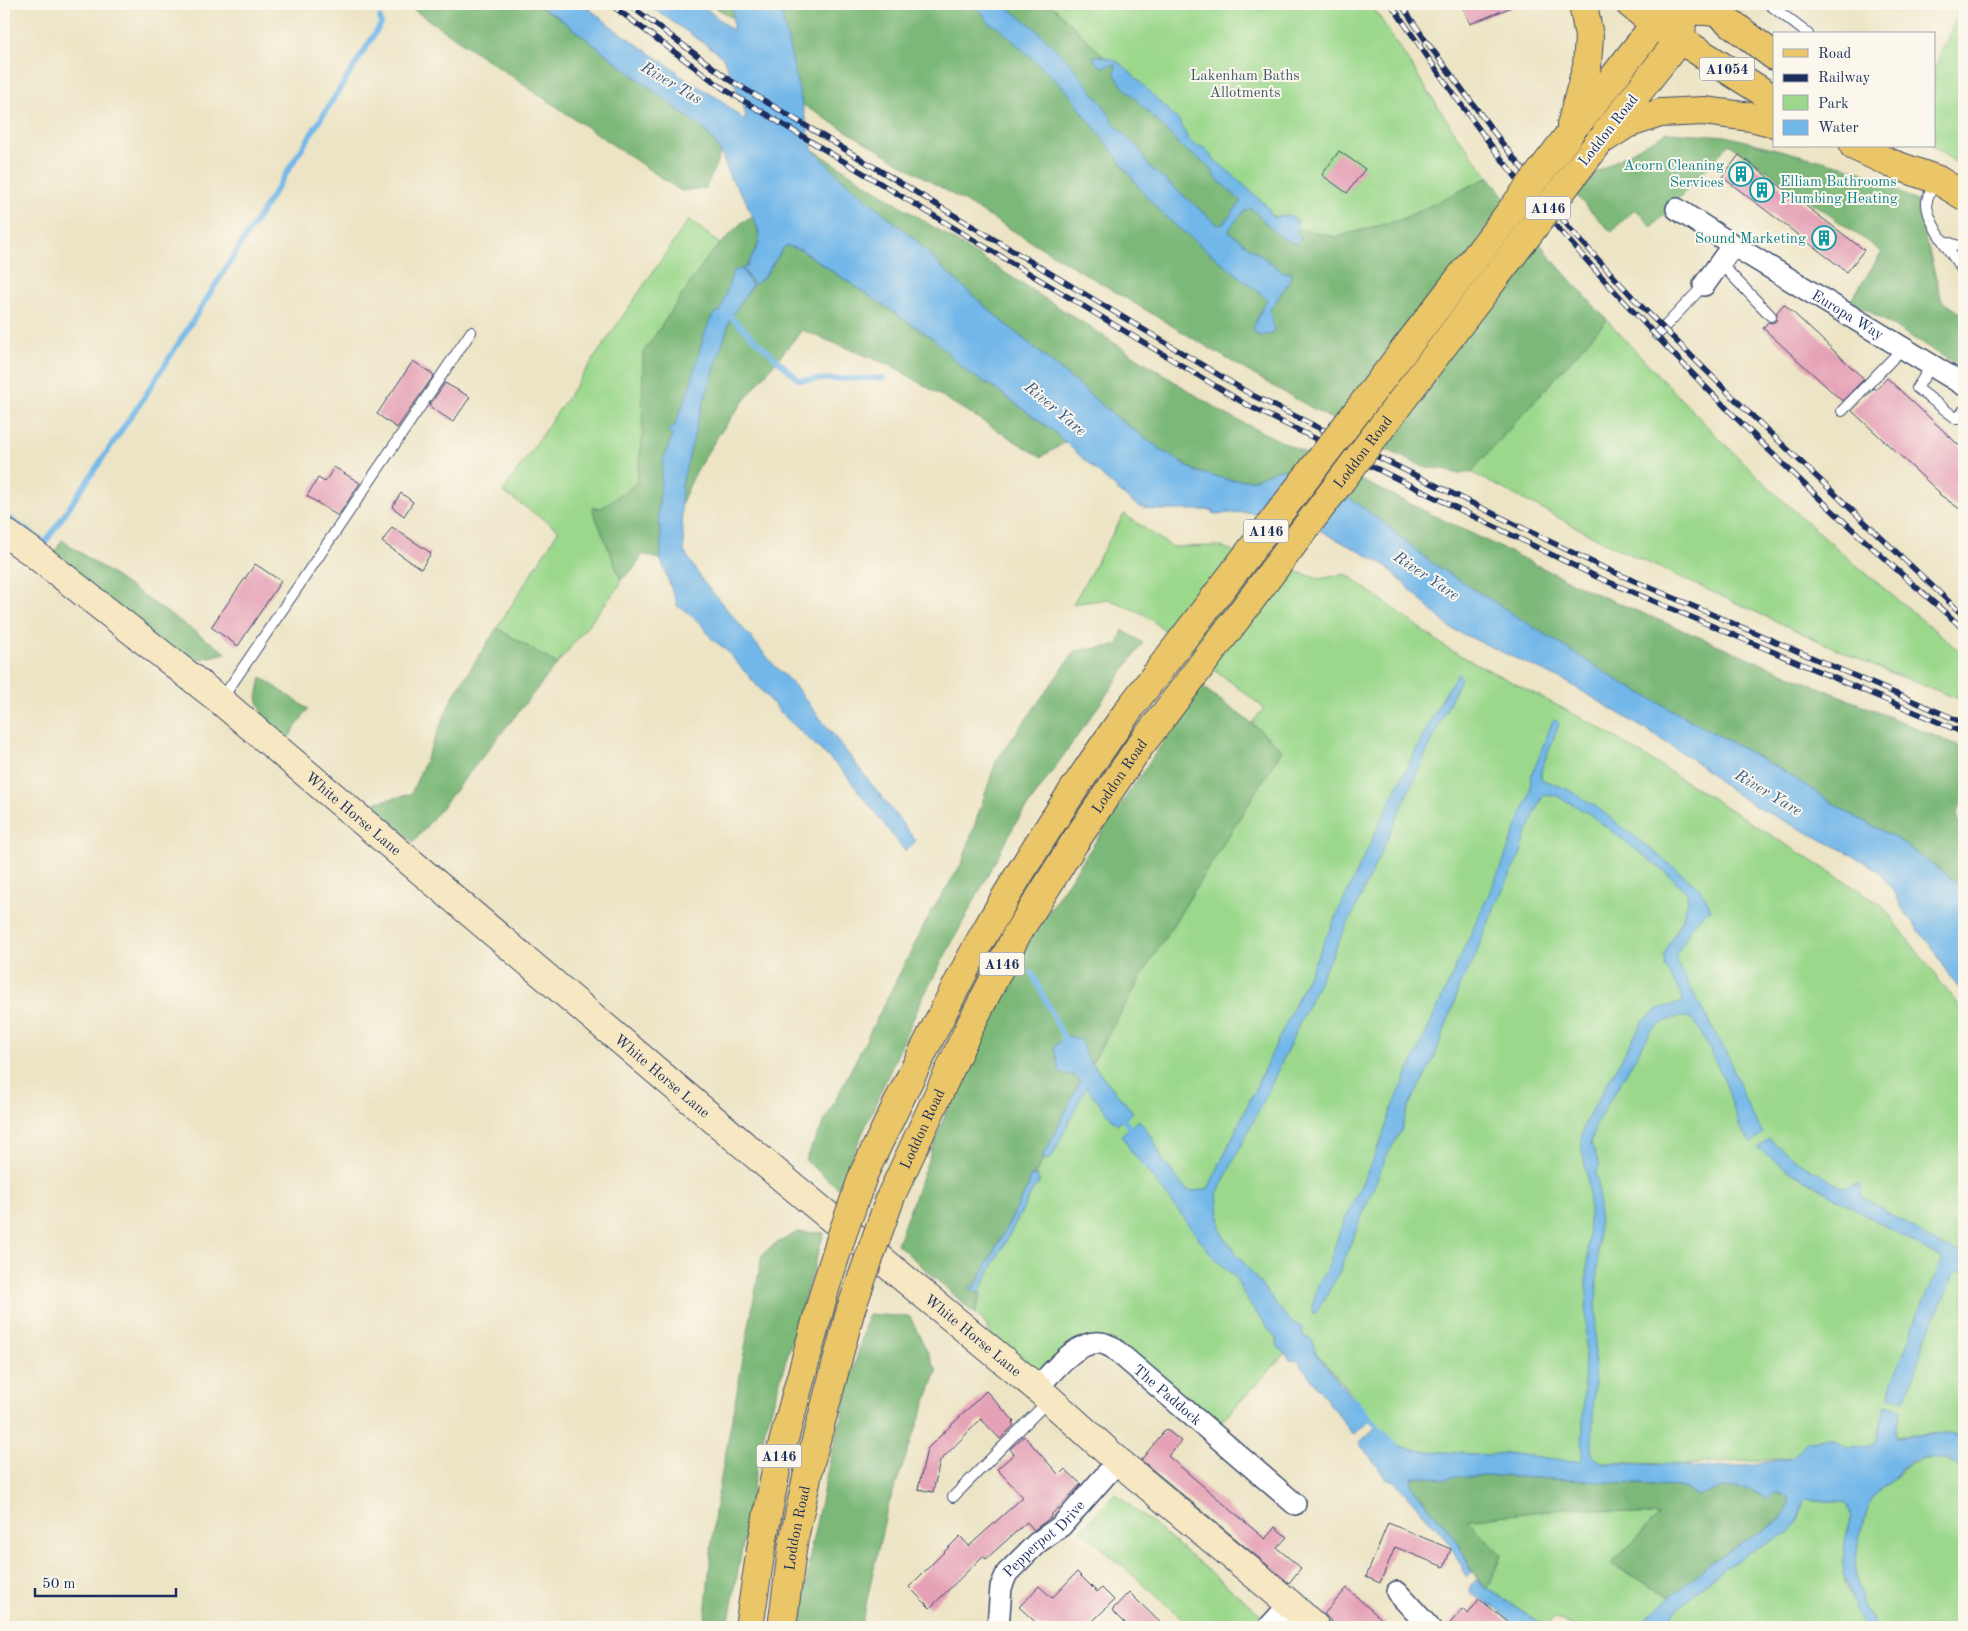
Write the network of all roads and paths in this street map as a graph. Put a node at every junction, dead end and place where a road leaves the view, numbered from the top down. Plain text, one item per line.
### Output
1 (1583, 4) edge
2 (1630, 4) edge
3 (1769, 4) edge
4 (1711, 8) edge
5 (1671, 20) edge
6 (1805, 32) edge
7 (1773, 55) edge
8 (1773, 98) edge
9 (1773, 122) edge
10 (1568, 136) junction
11 (1599, 142) junction
12 (1858, 148) edge
13 (1903, 148) edge
14 (1938, 180) junction
15 (1964, 196) edge
16 (1677, 209) dead end
17 (1944, 241) junction
18 (1733, 245) junction
19 (1964, 248) edge
20 (1964, 259) edge
21 (1720, 263) junction
22 (1963, 272) edge
23 (1704, 285) joint
24 (1771, 316) dead end
25 (471, 332) dead end
26 (1656, 335) dead end
27 (1903, 348) junction
28 (1932, 365) junction
29 (1964, 385) edge
30 (1964, 410) edge
31 (1842, 411) dead end
32 (4, 532) edge
33 (221, 701) junction
34 (1043, 1394) junction
35 (1118, 1461) junction
36 (953, 1497) dead end
37 (1295, 1504) dead end
38 (1397, 1592) dead end
39 (1290, 1604) junction
40 (750, 1627) edge
41 (782, 1627) edge
42 (998, 1627) edge
43 (1269, 1627) edge
44 (1315, 1627) edge
45 (1429, 1627) edge

1 - 10 main road, Loddon Road / A146
2 - 5 main road
3 - 6 lane
4 - 5 main road
4 - 7 main road, A1054
5 - 8 main road, A1054
5 - 10 main road, Loddon Road / A146
5 - 11 main road, Loddon Road / A146
9 - 11 main road, A146
10 - 40 main road, Loddon Road / A146, bridge
11 - 41 main road, Loddon Road / A146, bridge
12 - 14 main road
13 - 14 main road
14 - 15 main road
14 - 17 lane
16 - 18 street, Europa Way
17 - 19 lane
17 - 20 lane
17 - 22 lane
18 - 21 street
18 - 27 street, Europa Way
21 - 23 street
21 - 24 lane
23 - 26 lane
25 - 33 lane
27 - 28 street, Europa Way
27 - 31 lane
28 - 29 street, Europa Way
28 - 30 lane
32 - 33 street, White Horse Lane
33 - 34 street, White Horse Lane
34 - 35 street, White Horse Lane
34 - 36 lane
34 - 37 street, The Paddock
35 - 39 street, White Horse Lane
35 - 42 street, Pepperpot Drive
38 - 45 street
39 - 43 street
39 - 44 street, White Horse Lane

